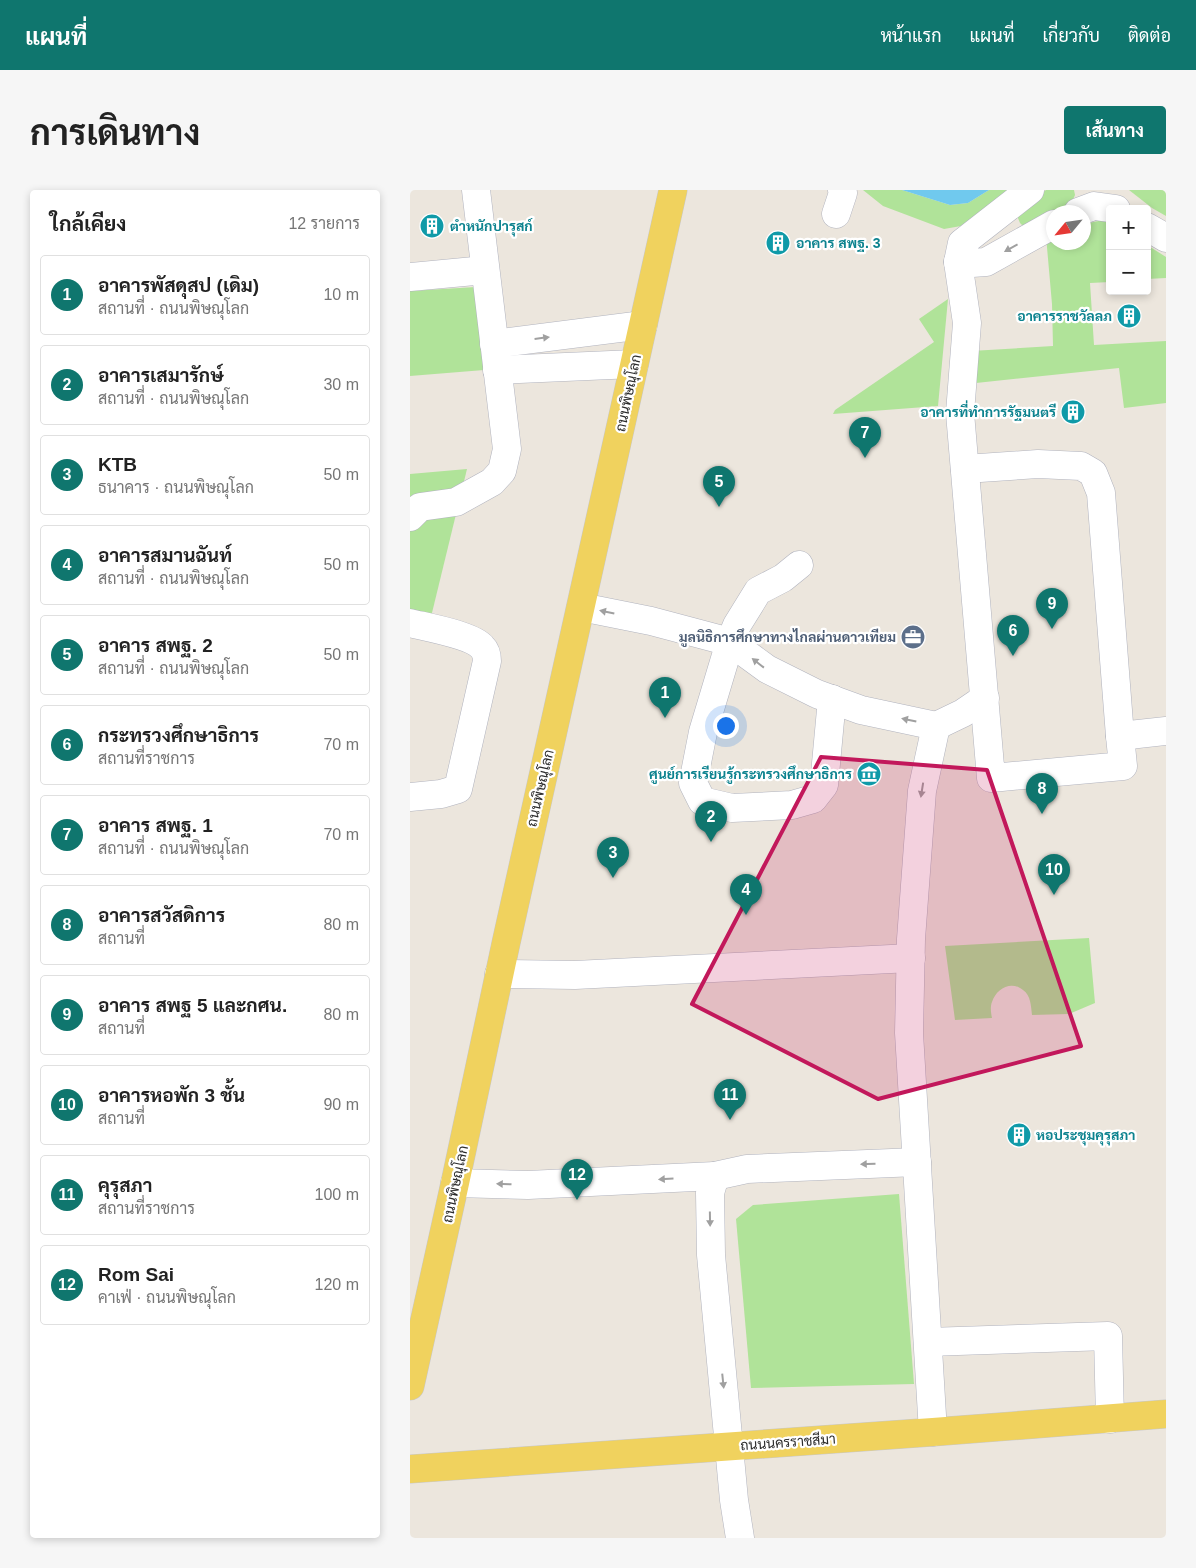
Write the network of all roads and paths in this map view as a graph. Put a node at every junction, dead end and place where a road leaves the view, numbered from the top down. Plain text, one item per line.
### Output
1 (476, 190) edge
2 (673, 190) edge
3 (1030, 190) edge
4 (1106, 190) edge
5 (1117, 205) edge
6 (1091, 207) edge
7 (1106, 208) edge
8 (1046, 228) edge
9 (1151, 229) edge
10 (1166, 238) edge
11 (958, 262) junction
12 (485, 270) junction
13 (410, 276) edge
14 (643, 325) junction
15 (496, 357) junction
16 (634, 364) junction
17 (965, 469) junction
18 (410, 517) edge
19 (799, 566) dead end
20 (581, 607) junction
21 (410, 624) edge
22 (730, 642) junction
23 (985, 698) junction
24 (832, 700) junction
25 (936, 726) junction
26 (1166, 730) edge
27 (1120, 736) junction
28 (410, 797) edge
29 (911, 958) junction
30 (499, 974) junction
31 (917, 1162) junction
32 (715, 1176) junction
33 (455, 1183) junction
34 (928, 1342) junction
35 (410, 1386) edge
36 (1166, 1414) edge
37 (1110, 1419) junction
38 (933, 1432) junction
39 (728, 1446) junction
40 (410, 1469) edge
41 (740, 1538) edge

1 - 12 lane
2 - 14 main road, ถนนพิษณุโลก
3 - 11 lane
4 - 5 lane
6 - 7 lane
8 -> 11 lane
9 - 10 lane
11 - 17 lane
12 - 13 lane
12 - 15 lane
15 -> 14 lane
14 - 16 main road, ถนนพิษณุโลก
15 - 16 lane
15 - 18 lane
16 - 20 main road, ถนนพิษณุโลก
17 - 23 lane
17 - 27 lane
19 - 22 lane
22 -> 20 lane
20 - 30 main road, ถนนพิษณุโลก
21 - 28 lane
24 -> 22 lane
22 - 24 lane
23 - 25 lane
23 - 27 lane
25 -> 24 lane
25 -> 29 lane
26 - 27 lane
29 - 30 lane
29 - 31 lane
30 - 33 main road, ถนนพิษณุโลก
31 -> 32 lane
31 - 34 lane
32 -> 33 lane
32 -> 39 lane
33 - 35 main road, ถนนพิษณุโลก
34 - 37 lane
34 - 38 lane
36 - 37 main road, ถนนนครราชสีมา
37 - 38 main road, ถนนนครราชสีมา
38 - 39 main road, ถนนนครราชสีมา
39 - 40 main road, ถนนนครราชสีมา
39 - 41 lane

